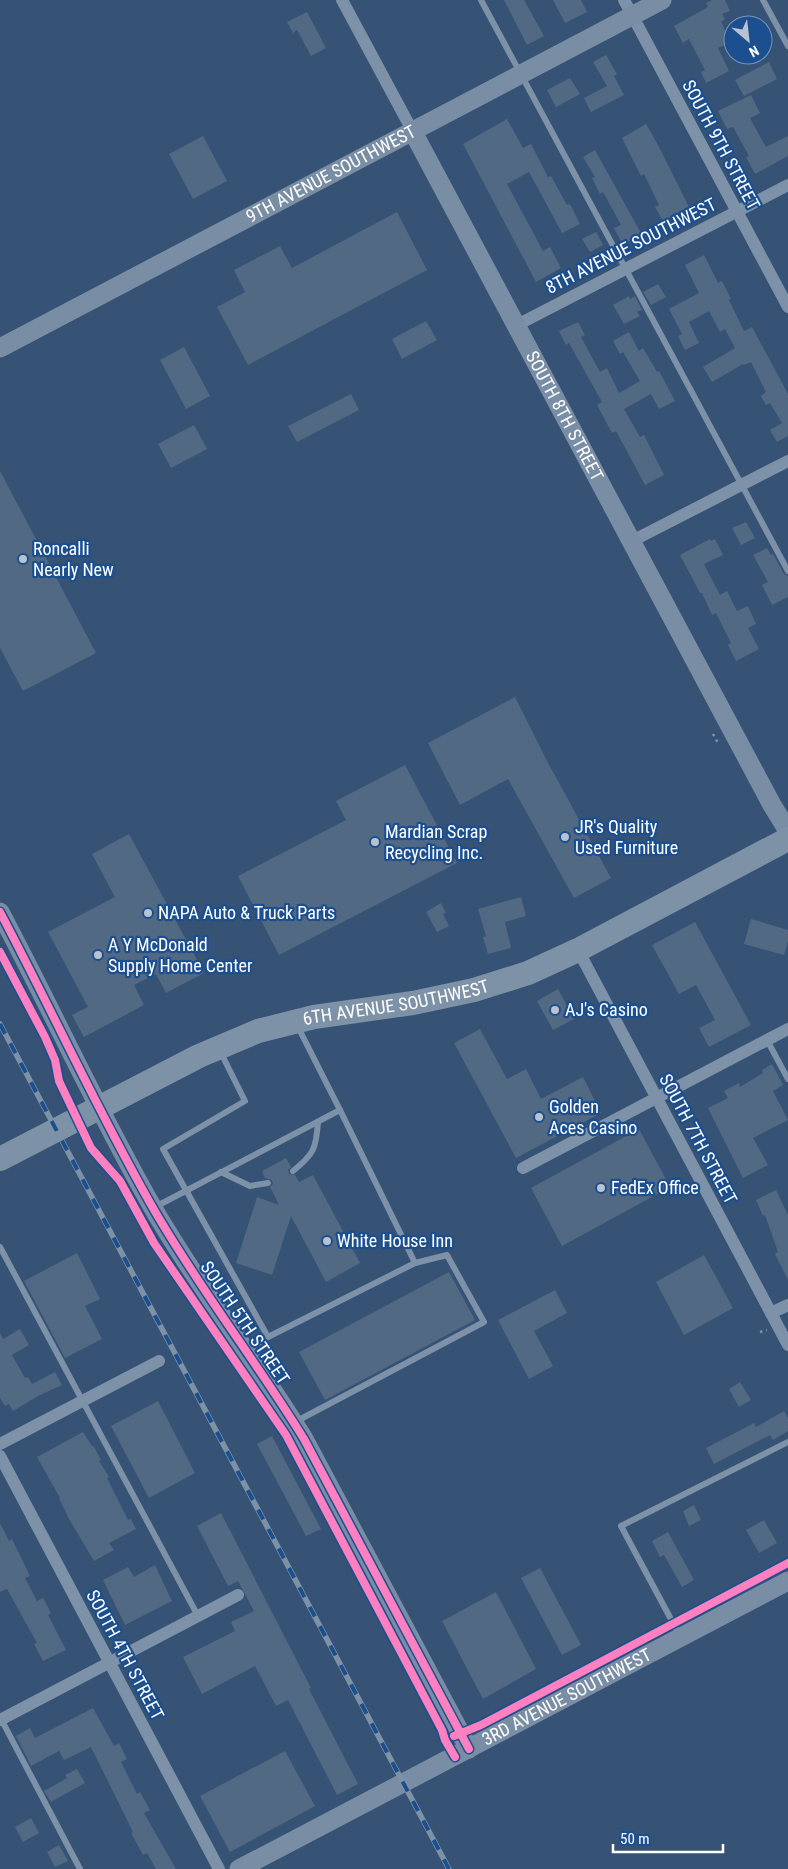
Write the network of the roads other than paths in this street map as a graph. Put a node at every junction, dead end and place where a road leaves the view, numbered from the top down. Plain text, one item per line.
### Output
1 (342, 0) edge
2 (482, 0) edge
3 (662, 0) edge
4 (763, 0) edge
5 (628, 8) edge
6 (788, 46) edge
7 (521, 74) junction
8 (413, 132) junction
9 (788, 184) edge
10 (737, 211) junction
11 (626, 268) junction
12 (788, 307) edge
13 (517, 325) junction
14 (0, 348) edge
15 (788, 460) edge
16 (742, 484) junction
17 (632, 541) junction
18 (788, 571) edge
19 (788, 831) edge
20 (788, 839) edge
21 (0, 912) edge
22 (578, 950) junction
23 (295, 1021) junction
24 (788, 1029) edge
25 (767, 1040) junction
26 (218, 1048) junction
27 (788, 1079) edge
28 (656, 1098) junction
29 (99, 1107) junction
30 (340, 1110) junction
31 (318, 1122) junction
32 (0, 1159) edge
33 (523, 1168) dead end
34 (293, 1171) dead end
35 (221, 1172) junction
36 (268, 1183) dead end
37 (185, 1191) junction
38 (153, 1208) junction
39 (0, 1248) edge
40 (415, 1263) junction
41 (788, 1304) edge
42 (772, 1313) junction
43 (268, 1337) junction
44 (788, 1345) edge
45 (246, 1351) junction
46 (159, 1362) dead end
47 (82, 1401) junction
48 (294, 1423) junction
49 (788, 1442) edge
50 (0, 1444) edge
51 (0, 1456) edge
52 (788, 1581) edge
53 (238, 1595) dead end
54 (198, 1616) junction
55 (681, 1638) junction
56 (109, 1662) junction
57 (0, 1719) edge
58 (469, 1749) junction
59 (80, 1869) edge
60 (219, 1869) edge
61 (239, 1869) edge

1 - 8 street, SOUTH 8TH STREET
2 - 7 lane
3 - 5 street, 9TH AVENUE SOUTHWEST
4 - 6 lane
5 - 7 street, 9TH AVENUE SOUTHWEST
5 - 10 street, SOUTH 9TH STREET
7 - 8 street, 9TH AVENUE SOUTHWEST
7 - 11 lane
8 - 13 street, SOUTH 8TH STREET
8 - 14 street, 9TH AVENUE SOUTHWEST
9 - 10 street, 8TH AVENUE SOUTHWEST
10 - 11 street, 8TH AVENUE SOUTHWEST
10 - 12 street, SOUTH 9TH STREET
11 - 13 street, 8TH AVENUE SOUTHWEST
11 - 16 lane
13 - 17 street, SOUTH 8TH STREET
15 - 16 street
16 - 17 street
16 - 18 lane
17 - 19 street, SOUTH 8TH STREET
20 - 22 highway, 6TH AVENUE SOUTHWEST
21 - 29 street, SOUTH 5TH STREET
22 - 23 highway, 6TH AVENUE SOUTHWEST
22 - 28 street, SOUTH 7TH STREET
23 - 26 highway, 6TH AVENUE SOUTHWEST
23 - 30 lane
24 - 25 street
25 - 27 lane
25 - 28 street
26 - 29 highway, 6TH AVENUE SOUTHWEST
26 - 37 lane
28 - 33 street
28 - 42 street, SOUTH 7TH STREET
29 - 32 highway, 6TH AVENUE SOUTHWEST
29 - 38 street, SOUTH 5TH STREET
30 - 31 lane
30 - 40 lane
31 - 34 lane
31 - 35 lane
35 - 36 lane
35 - 37 lane
37 - 38 lane
37 - 43 lane
38 - 45 street, SOUTH 5TH STREET
39 - 47 lane
40 - 43 lane
40 - 48 lane
41 - 42 street
42 - 44 street, SOUTH 7TH STREET
43 - 45 lane
45 - 48 street, SOUTH 5TH STREET
46 - 47 street
47 - 50 street
47 - 54 lane
48 - 58 street, SOUTH 5TH STREET
49 - 55 lane
51 - 56 street, SOUTH 4TH STREET
52 - 55 street, 3RD AVENUE SOUTHWEST
53 - 54 street
54 - 56 street
55 - 58 street, 3RD AVENUE SOUTHWEST
56 - 57 street
56 - 60 street, SOUTH 4TH STREET
57 - 59 lane
58 - 61 street, 3RD AVENUE SOUTHWEST

